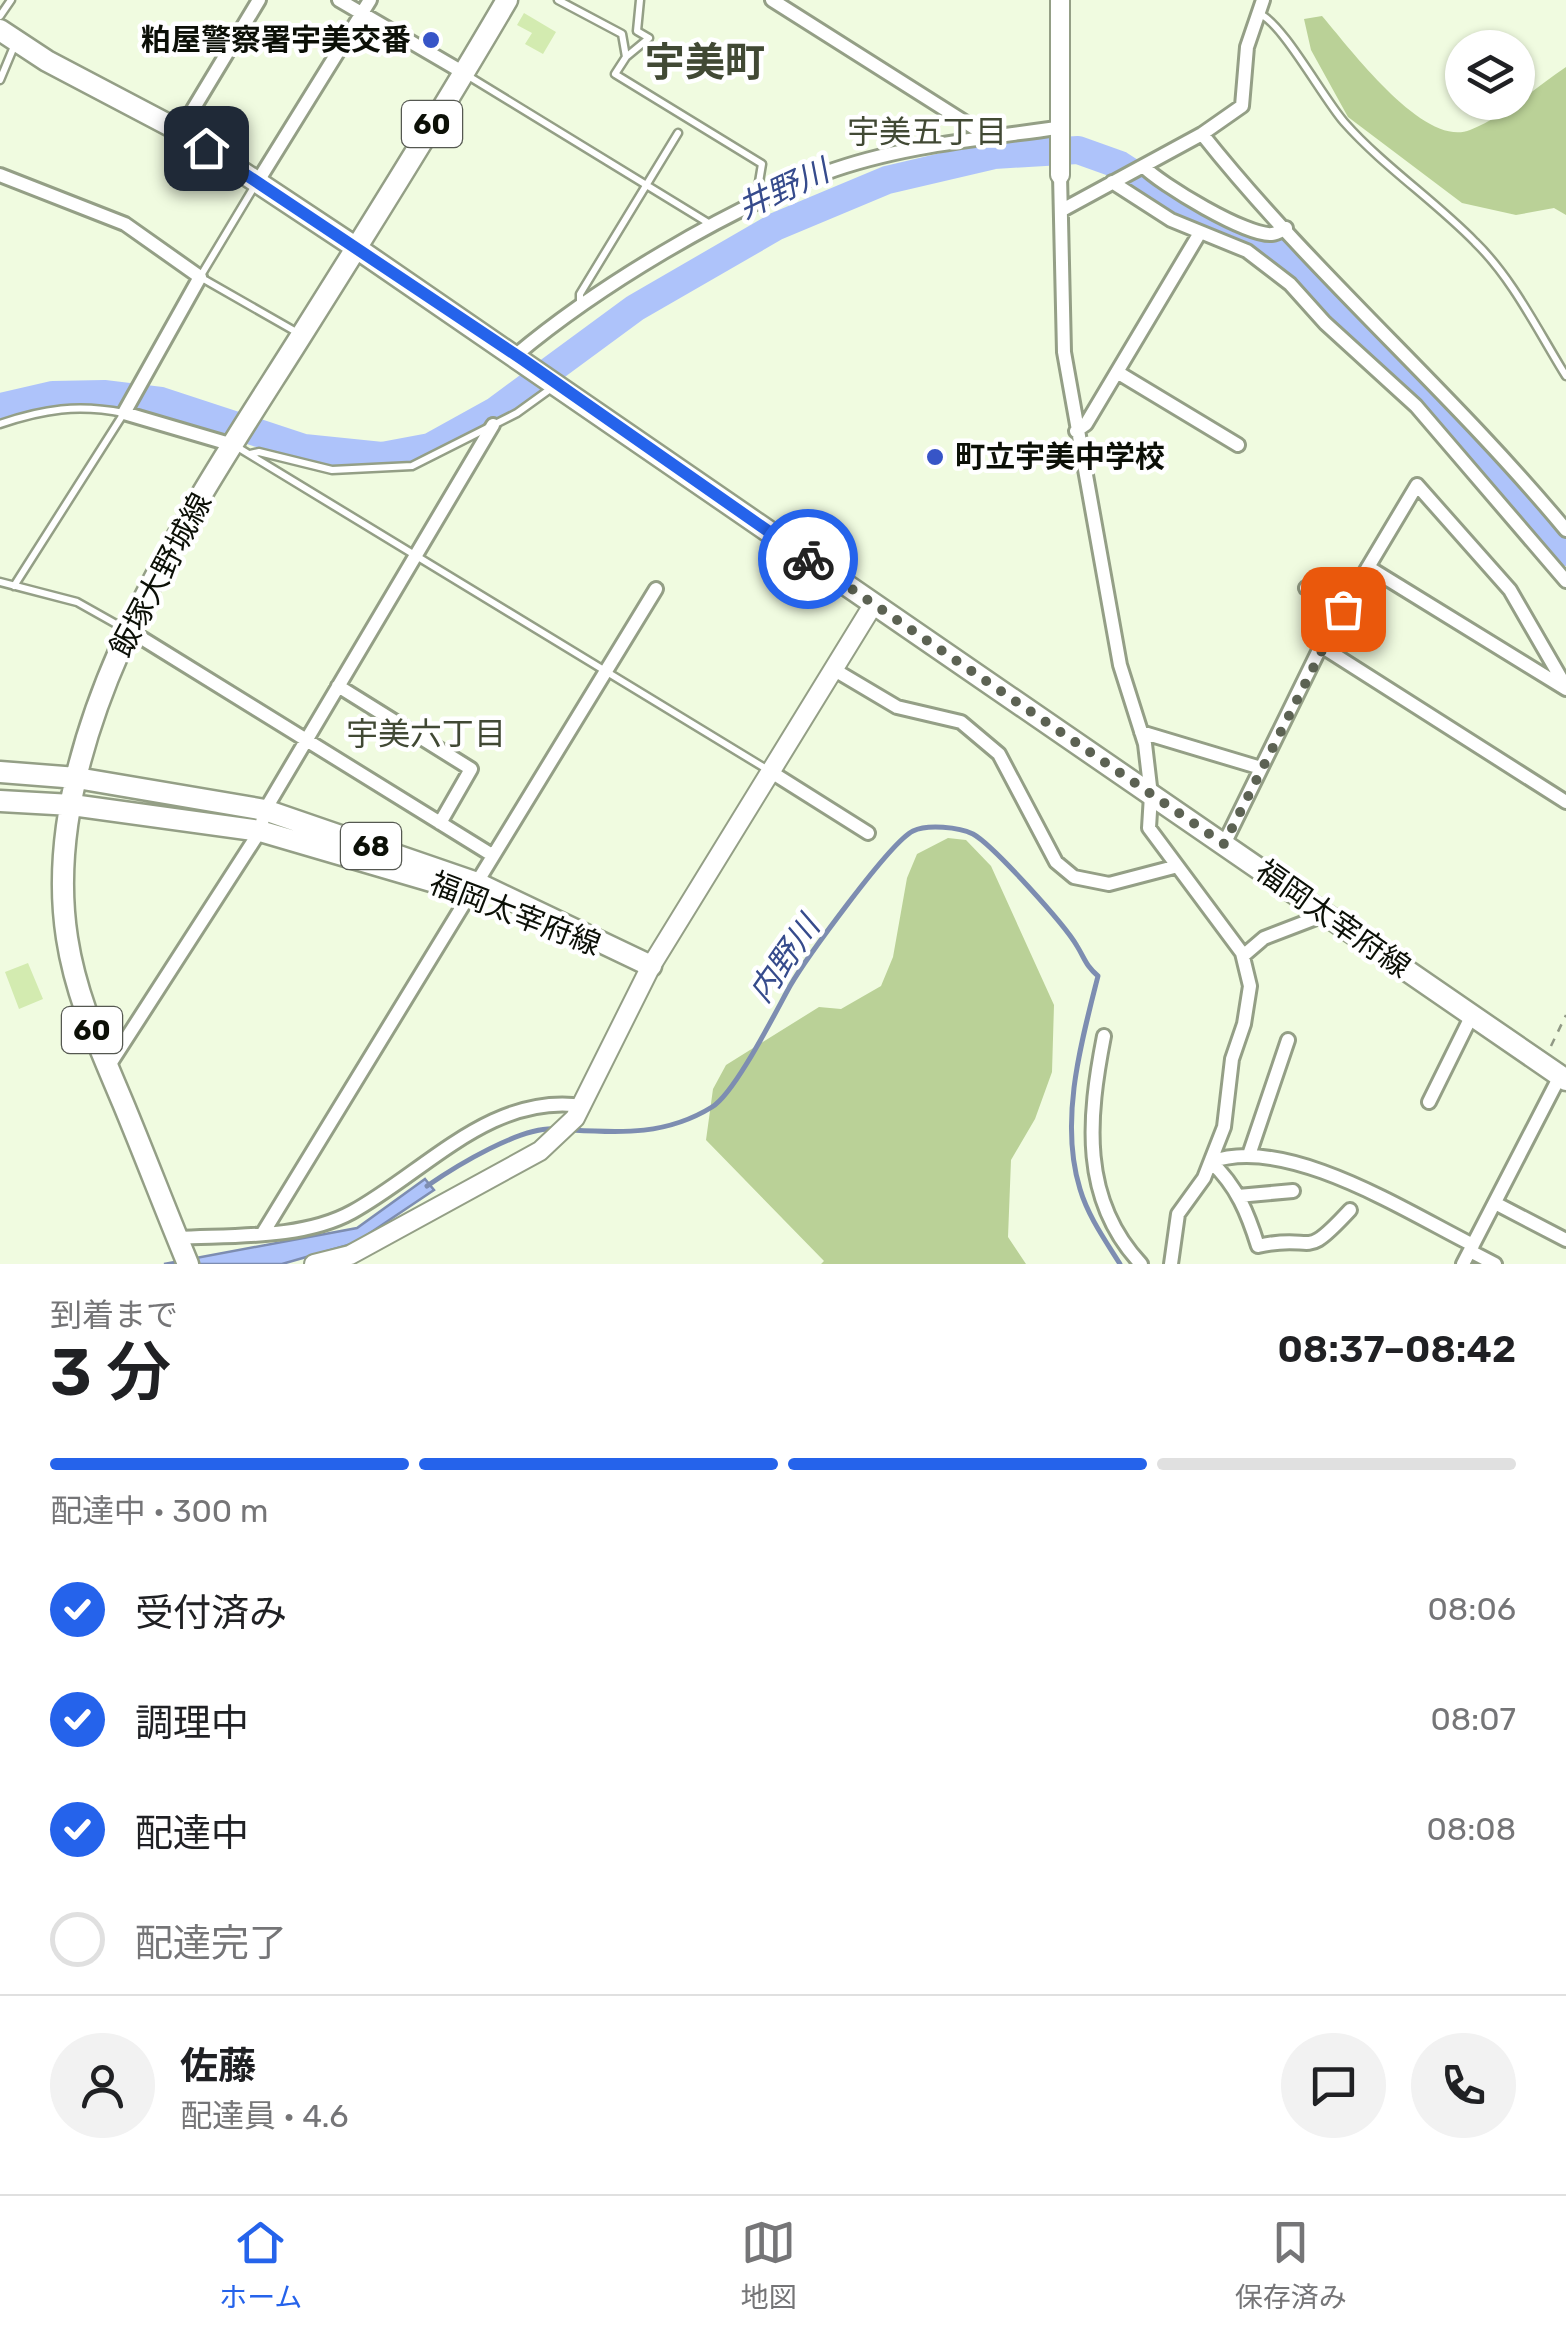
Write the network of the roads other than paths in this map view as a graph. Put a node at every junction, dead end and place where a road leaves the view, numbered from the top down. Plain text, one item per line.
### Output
1 (11, 0) edge
2 (258, 0) edge
3 (339, 0) edge
4 (370, 0) edge
5 (507, 0) edge
6 (558, 0) edge
7 (640, 0) edge
8 (772, 0) edge
9 (1060, 0) edge
10 (1260, 5) edge
11 (362, 13) junction
12 (0, 16) edge
13 (8, 36) edge
14 (626, 57) junction
15 (464, 73) junction
16 (0, 80) edge
17 (1057, 128) junction
18 (180, 131) junction
19 (678, 133) dead end
20 (1202, 134) junction
21 (990, 138) junction
22 (1143, 166) junction
23 (0, 175) edge
24 (1060, 175) joint
25 (258, 182) junction
26 (1112, 182) junction
27 (647, 185) junction
28 (754, 206) junction
29 (1064, 209) junction
30 (716, 227) junction
31 (1286, 228) junction
32 (1198, 236) dead end
33 (355, 247) junction
34 (200, 277) junction
35 (580, 308) junction
36 (302, 336) junction
37 (519, 357) junction
38 (1117, 372) junction
39 (1566, 376) edge
40 (557, 384) junction
41 (126, 409) junction
42 (0, 424) edge
43 (493, 425) junction
44 (1076, 431) junction
45 (1238, 445) dead end
46 (240, 446) junction
47 (1566, 530) edge
48 (414, 558) junction
49 (1368, 567) junction
50 (1566, 581) edge
51 (0, 582) edge
52 (14, 586) junction
53 (1306, 588) dead end
54 (656, 589) dead end
55 (873, 604) junction
56 (1343, 609) junction
57 (126, 629) junction
58 (1321, 646) junction
59 (832, 669) junction
60 (607, 670) junction
61 (338, 686) junction
62 (1566, 688) edge
63 (1141, 732) junction
64 (306, 741) junction
65 (1261, 768) junction
66 (768, 770) junction
67 (0, 772) edge
68 (77, 778) junction
69 (1151, 795) junction
70 (0, 801) edge
71 (1566, 802) edge
72 (72, 805) junction
73 (263, 821) junction
74 (440, 823) junction
75 (868, 833) dead end
76 (1224, 844) junction
77 (492, 854) junction
78 (1174, 867) junction
79 (474, 888) junction
80 (1321, 911) junction
81 (1243, 956) junction
82 (651, 966) junction
83 (1472, 1015) junction
84 (1104, 1036) dead end
85 (1288, 1040) dead end
86 (108, 1067) junction
87 (1563, 1078) edge
88 (1430, 1102) dead end
89 (579, 1112) junction
90 (1249, 1155) junction
91 (1212, 1162) junction
92 (1293, 1191) dead end
93 (1238, 1196) junction
94 (1494, 1203) junction
95 (1350, 1210) dead end
96 (263, 1233) junction
97 (179, 1240) junction
98 (1566, 1240) edge
99 (1469, 1254) edge
100 (188, 1264) edge
101 (314, 1264) edge
102 (1141, 1264) edge
103 (1171, 1264) edge
104 (1495, 1264) edge

1 - 12 lane
2 - 18 street
3 - 11 street
4 - 11 street
5 - 15 main road, 飯塚大野城線 / 60
6 - 14 lane
7 - 14 lane
8 - 21 street
9 - 17 street
10 - 20 street
10 - 39 lane
11 - 15 street
11 - 25 street
13 - 16 lane
13 - 18 main road, 福岡太宰府線
14 - 28 lane
15 - 27 lane
15 - 33 main road, 飯塚大野城線 / 60
17 - 21 street
17 - 24 street
18 - 25 main road, 福岡太宰府線
19 - 27 lane
20 - 22 street
20 - 31 street
21 - 28 street
22 - 26 street
22 - 31 street
23 - 34 street
24 - 29 street
25 - 33 main road, 福岡太宰府線
25 - 34 lane
26 - 29 street
26 - 50 street
27 - 30 lane
27 - 35 lane
28 - 30 street
29 - 44 street
30 - 35 street
31 - 47 street
32 - 38 street
33 - 36 main road, 飯塚大野城線 / 60
33 - 37 main road, 福岡太宰府線
34 - 36 lane
34 - 41 street
35 - 37 street
36 - 46 main road, 飯塚大野城線 / 60
37 - 40 main road, 福岡太宰府線
38 - 44 street
38 - 45 street
40 - 43 lane
40 - 55 main road, 福岡太宰府線
41 - 42 lane
41 - 46 street
41 - 52 lane
43 - 46 lane
43 - 48 street
44 - 63 street
46 - 48 lane
46 - 57 main road, 飯塚大野城線 / 60
48 - 60 lane
48 - 61 street
49 - 56 street
49 - 62 street
49 - 62 street
51 - 52 lane
52 - 57 lane
53 - 56 street
54 - 60 street
55 - 59 street
55 - 69 main road, 福岡太宰府線
56 - 58 street
57 - 64 street
57 - 68 main road, 飯塚大野城線 / 60
58 - 65 street
58 - 71 street
59 - 66 street
59 - 78 street
60 - 66 lane
60 - 77 street
61 - 64 street
61 - 74 street
63 - 65 street
63 - 69 street
64 - 73 street
64 - 74 street
65 - 76 street
66 - 75 street
66 - 82 street
67 - 68 main road, 福岡太宰府線 / 68
68 - 72 main road, 飯塚大野城線 / 60
68 - 73 main road, 福岡太宰府線 / 68
69 - 76 main road, 福岡太宰府線
69 - 78 street
70 - 72 main road, 福岡太宰府線 / 68
72 - 73 main road, 福岡太宰府線 / 68
72 - 86 main road, 飯塚大野城線 / 60
73 - 79 main road, 福岡太宰府線 / 68
73 - 86 street
74 - 77 street
76 - 80 main road, 福岡太宰府線
77 - 79 street
78 - 81 street
79 - 82 main road, 福岡太宰府線 / 68
79 - 96 street
80 - 81 street
80 - 83 main road, 福岡太宰府線
81 - 91 street
82 - 89 street
83 - 87 main road, 福岡太宰府線
83 - 88 street
84 - 102 street
85 - 90 street
86 - 97 main road, 飯塚大野城線 / 60
87 - 94 street
89 - 96 street
89 - 101 street
90 - 91 street
90 - 99 street
91 - 93 street
91 - 103 street
92 - 93 street
93 - 95 street
94 - 98 street
94 - 99 street
96 - 97 street
97 - 100 main road, 飯塚大野城線 / 60
99 - 104 street

